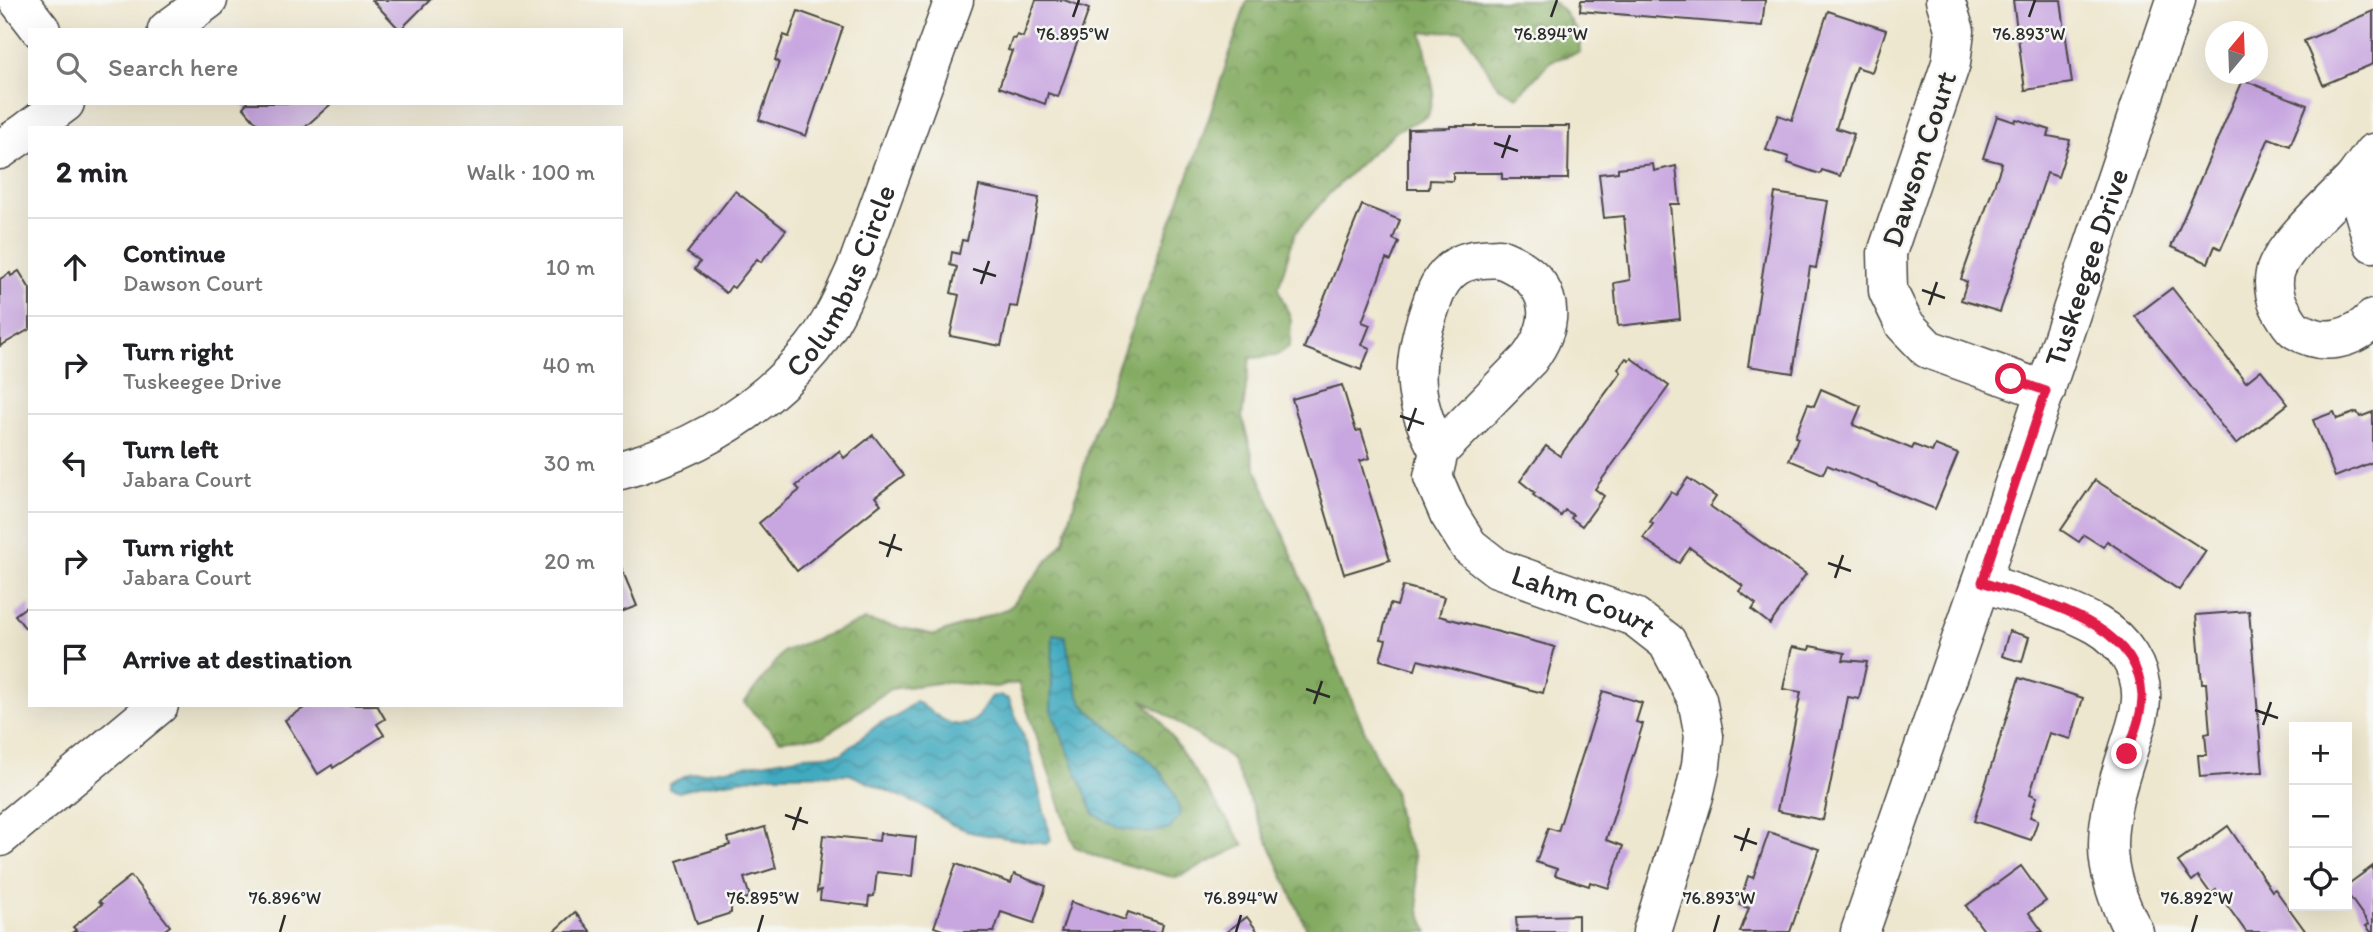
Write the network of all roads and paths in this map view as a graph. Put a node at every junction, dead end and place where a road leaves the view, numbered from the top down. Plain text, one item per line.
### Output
1 (18, 0) edge
2 (208, 0) edge
3 (954, 0) edge
4 (1945, 0) edge
5 (2176, 0) edge
6 (39, 28) edge
7 (170, 28) edge
8 (62, 105) edge
9 (34, 126) edge
10 (28, 130) edge
11 (0, 150) edge
12 (2363, 166) edge
13 (2373, 243) edge
14 (2373, 319) edge
15 (2046, 391) junction
16 (1439, 451) junction
17 (623, 469) edge
18 (1982, 582) junction
19 (157, 707) edge
20 (0, 837) edge
21 (1652, 932) edge
22 (1860, 932) edge
23 (2134, 932) edge

1 - 6 street
2 - 7 street
3 - 17 street, Columbus Circle
4 - 15 street, Dawson Court
5 - 15 street, Tuskeegee Drive
8 - 9 street
10 - 11 street
12 - 13 street
12 - 14 street
15 - 18 street, Tuskeegee Drive
16 - 16 street
16 - 21 street, Lahm Court
18 - 22 street, Tuskeegee Drive
18 - 23 street
19 - 20 street

